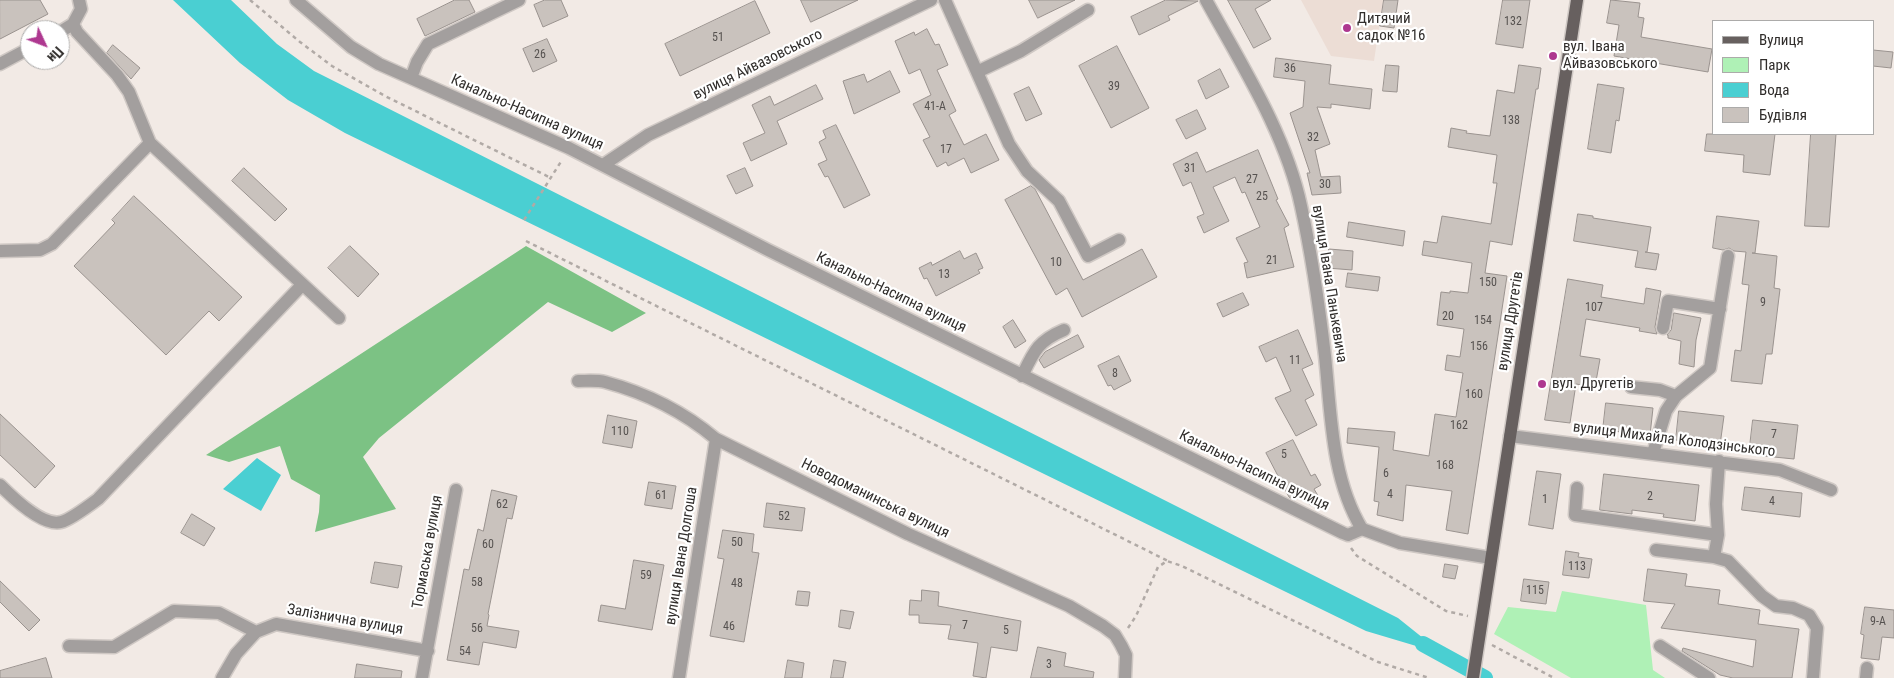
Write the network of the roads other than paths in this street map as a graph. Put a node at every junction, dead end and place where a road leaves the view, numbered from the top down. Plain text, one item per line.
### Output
1 (79, 0) edge
2 (296, 0) edge
3 (518, 0) edge
4 (931, 0) edge
5 (945, 0) edge
6 (1206, 0) edge
7 (1577, 0) edge
8 (1088, 10) dead end
9 (73, 24) junction
10 (70, 26) edge
11 (20, 53) edge
12 (0, 64) edge
13 (977, 72) junction
14 (411, 78) junction
15 (150, 143) junction
16 (603, 165) junction
17 (1119, 240) dead end
18 (0, 251) edge
19 (1728, 256) dead end
20 (302, 285) junction
21 (1720, 309) junction
22 (339, 318) dead end
23 (1663, 328) dead end
24 (1064, 330) dead end
25 (1022, 376) junction
26 (578, 381) dead end
27 (1631, 387) dead end
28 (1676, 396) junction
29 (1510, 436) junction
30 (716, 439) junction
31 (1653, 453) junction
32 (1719, 462) junction
33 (0, 484) edge
34 (1577, 488) dead end
35 (456, 490) dead end
36 (1831, 490) dead end
37 (1362, 529) junction
38 (1718, 536) junction
39 (1656, 550) dead end
40 (1714, 557) junction
41 (1491, 558) junction
42 (256, 632) junction
43 (69, 646) dead end
44 (1660, 646) dead end
45 (428, 651) junction
46 (222, 678) edge
47 (423, 678) edge
48 (678, 678) edge
49 (1125, 678) edge
50 (1473, 678) edge
51 (1709, 678) edge
52 (1813, 678) edge

1 - 9 street
2 - 14 street, Канально-Насипна вулиця
3 - 14 street
4 - 16 street, вулиця Айвазовського
5 - 13 street
6 - 37 street, вулиця Івана Панькевича
7 - 29 main road, вулиця Другетів
8 - 13 street
9 - 10 street
9 - 15 street
11 - 12 street
13 - 17 street
14 - 16 street, Канально-Насипна вулиця
15 - 18 street
15 - 20 street
16 - 25 street, Канально-Насипна вулиця
19 - 21 street
20 - 22 street
20 - 33 street
21 - 23 street
21 - 28 street
24 - 25 street
25 - 37 street, Канально-Насипна вулиця
26 - 30 street, Новодоманинська вулиця
27 - 28 street
28 - 31 street
29 - 31 street, вулиця Михайла Колодзінського
29 - 41 main road, вулиця Другетів
30 - 48 street, вулиця Івана Долгоша
30 - 49 street, Новодоманинська вулиця
31 - 32 street, вулиця Михайла Колодзінського
32 - 36 street, вулиця Михайла Колодзінського
32 - 38 street
34 - 38 street
35 - 45 street, Тормаська вулиця
37 - 41 street
38 - 40 street
39 - 40 street
40 - 52 street
41 - 50 main road, вулиця Другетів
42 - 43 street
42 - 45 street, Залізнична вулиця
42 - 46 street
44 - 51 street
45 - 47 street, Тормаська вулиця

